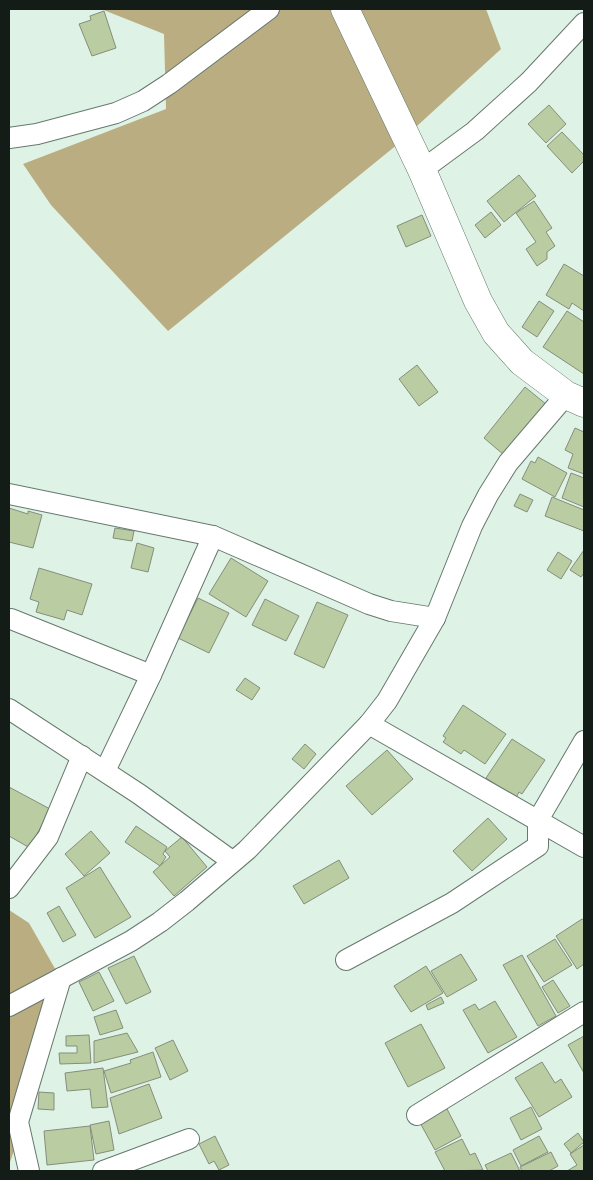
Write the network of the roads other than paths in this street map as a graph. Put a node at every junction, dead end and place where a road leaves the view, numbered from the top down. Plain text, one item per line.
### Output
1 (269, 9) edge
2 (345, 9) edge
3 (584, 23) edge
4 (9, 138) edge
5 (422, 170) junction
6 (575, 399) edge
7 (9, 494) edge
8 (213, 536) junction
9 (435, 618) junction
10 (11, 619) dead end
11 (151, 675) junction
12 (9, 709) edge
13 (369, 724) junction
14 (584, 741) edge
15 (82, 756) junction
16 (105, 771) junction
17 (538, 820) junction
18 (584, 847) edge
19 (232, 861) junction
20 (9, 888) edge
21 (346, 960) dead end
22 (61, 978) junction
23 (9, 1006) edge
24 (584, 1012) edge
25 (417, 1115) dead end
26 (189, 1139) dead end
27 (30, 1171) edge
28 (103, 1171) edge

1 - 4 street
2 - 5 street
3 - 5 street
5 - 6 street
6 - 9 street
7 - 8 street
8 - 9 street
8 - 11 street
9 - 13 street
10 - 11 street
11 - 16 street
12 - 15 street
13 - 17 street
13 - 19 street
14 - 17 street
15 - 16 street
15 - 20 street
16 - 19 street
17 - 18 street
17 - 21 street
19 - 22 street
22 - 23 street
22 - 27 street
24 - 25 street
26 - 28 street

